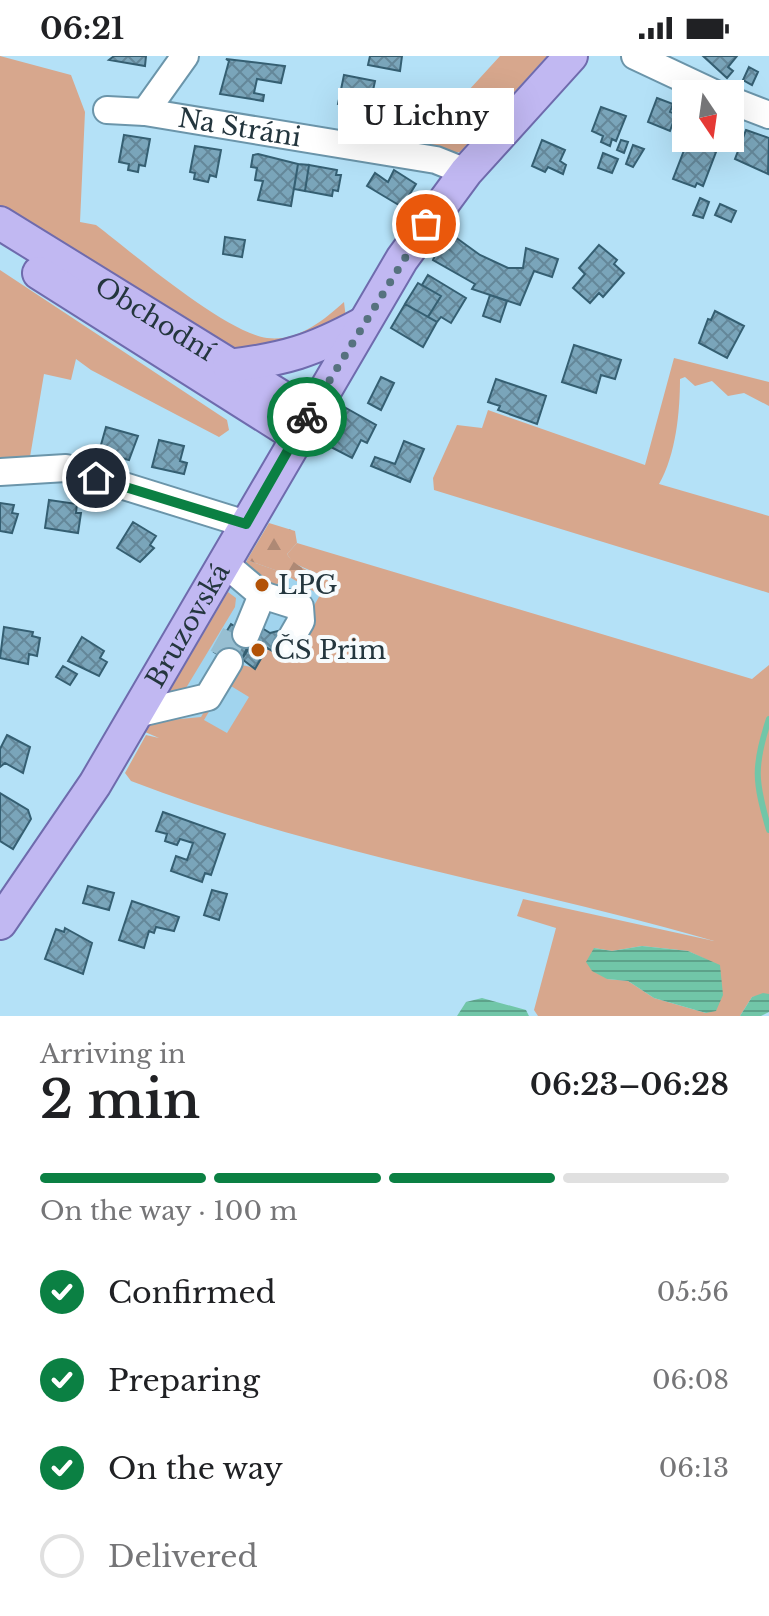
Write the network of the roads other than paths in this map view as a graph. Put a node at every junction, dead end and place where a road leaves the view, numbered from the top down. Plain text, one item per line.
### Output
1 (185, 56) edge
2 (571, 56) edge
3 (635, 56) edge
4 (686, 80) edge
5 (744, 105) edge
6 (107, 110) dead end
7 (145, 112) junction
8 (769, 115) edge
9 (466, 172) junction
10 (0, 223) edge
11 (0, 248) edge
12 (362, 324) junction
13 (229, 366) junction
14 (235, 400) junction
15 (303, 425) junction
16 (0, 472) edge
17 (267, 487) junction
18 (246, 524) junction
19 (223, 562) junction
20 (256, 592) junction
21 (242, 631) tunnel mouth
22 (286, 647) dead end
23 (226, 659) tunnel mouth
24 (136, 714) junction
25 (0, 923) edge

1 - 7 street
2 - 9 main road, Bruzovská
3 - 4 street
5 - 8 street
6 - 7 street, Na Stráni
7 - 9 street, Na Stráni
9 - 12 main road, Bruzovská
10 - 13 main road, Obchodní
11 - 14 main road, Obchodní
12 - 13 main road
12 - 15 main road, Bruzovská
13 - 15 main road, Obchodní
14 - 15 main road, Obchodní
14 - 17 main road, Obchodní
15 - 17 main road, Bruzovská
16 - 18 street
17 - 18 main road, Bruzovská
18 - 19 main road, Bruzovská
19 - 20 street
19 - 24 main road, Bruzovská
20 - 21 street
20 - 22 street
23 - 24 street
24 - 25 main road, Bruzovská

